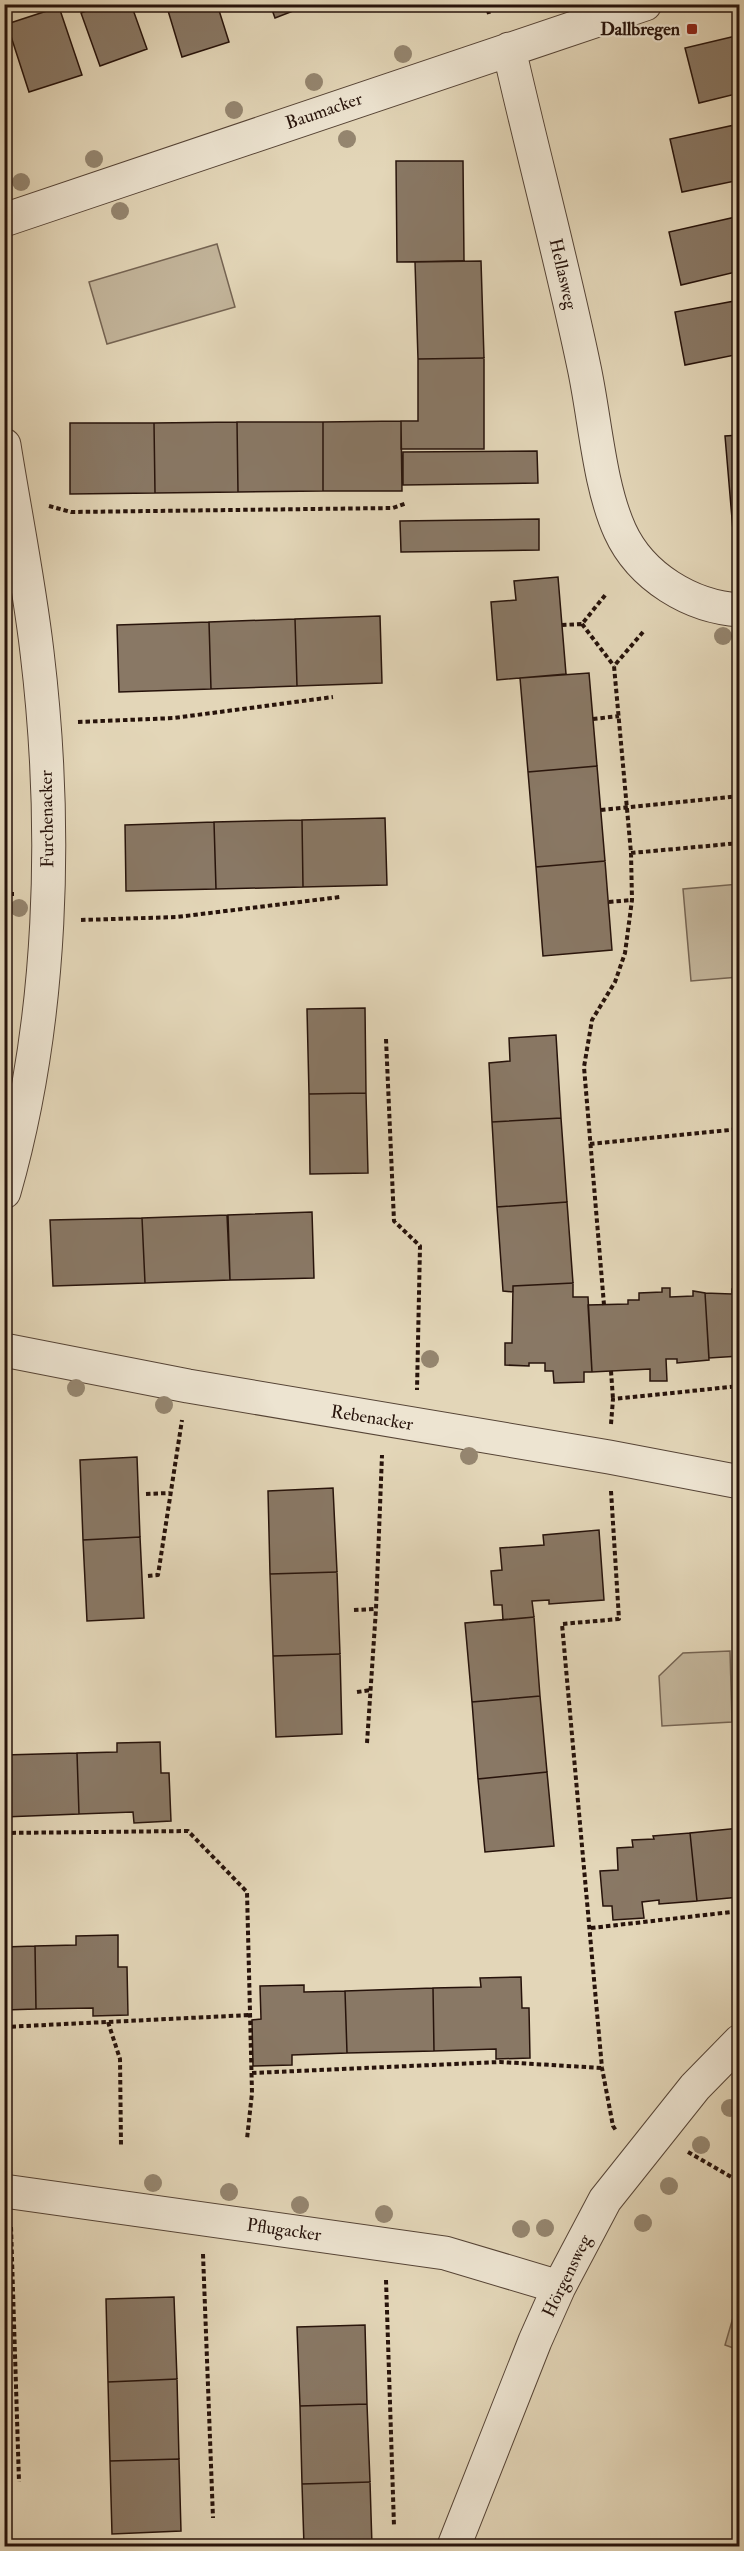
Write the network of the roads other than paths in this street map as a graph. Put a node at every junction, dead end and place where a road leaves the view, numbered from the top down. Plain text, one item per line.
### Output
1 (645, 4) edge
2 (509, 49) junction
3 (4, 220) edge
4 (4, 446) edge
5 (740, 610) edge
6 (4, 1192) edge
7 (4, 1350) edge
8 (740, 1482) edge
9 (740, 2041) edge
10 (7, 2192) edge
11 (559, 2288) junction
12 (454, 2547) edge

1 - 2 street, Baumacker
2 - 3 street, Baumacker
2 - 5 street, Hellasweg
4 - 6 street, Furchenacker
7 - 8 street, Rebenacker
9 - 11 street, Hörgensweg
10 - 11 street, Pflugacker
11 - 12 street, Hörgensweg

